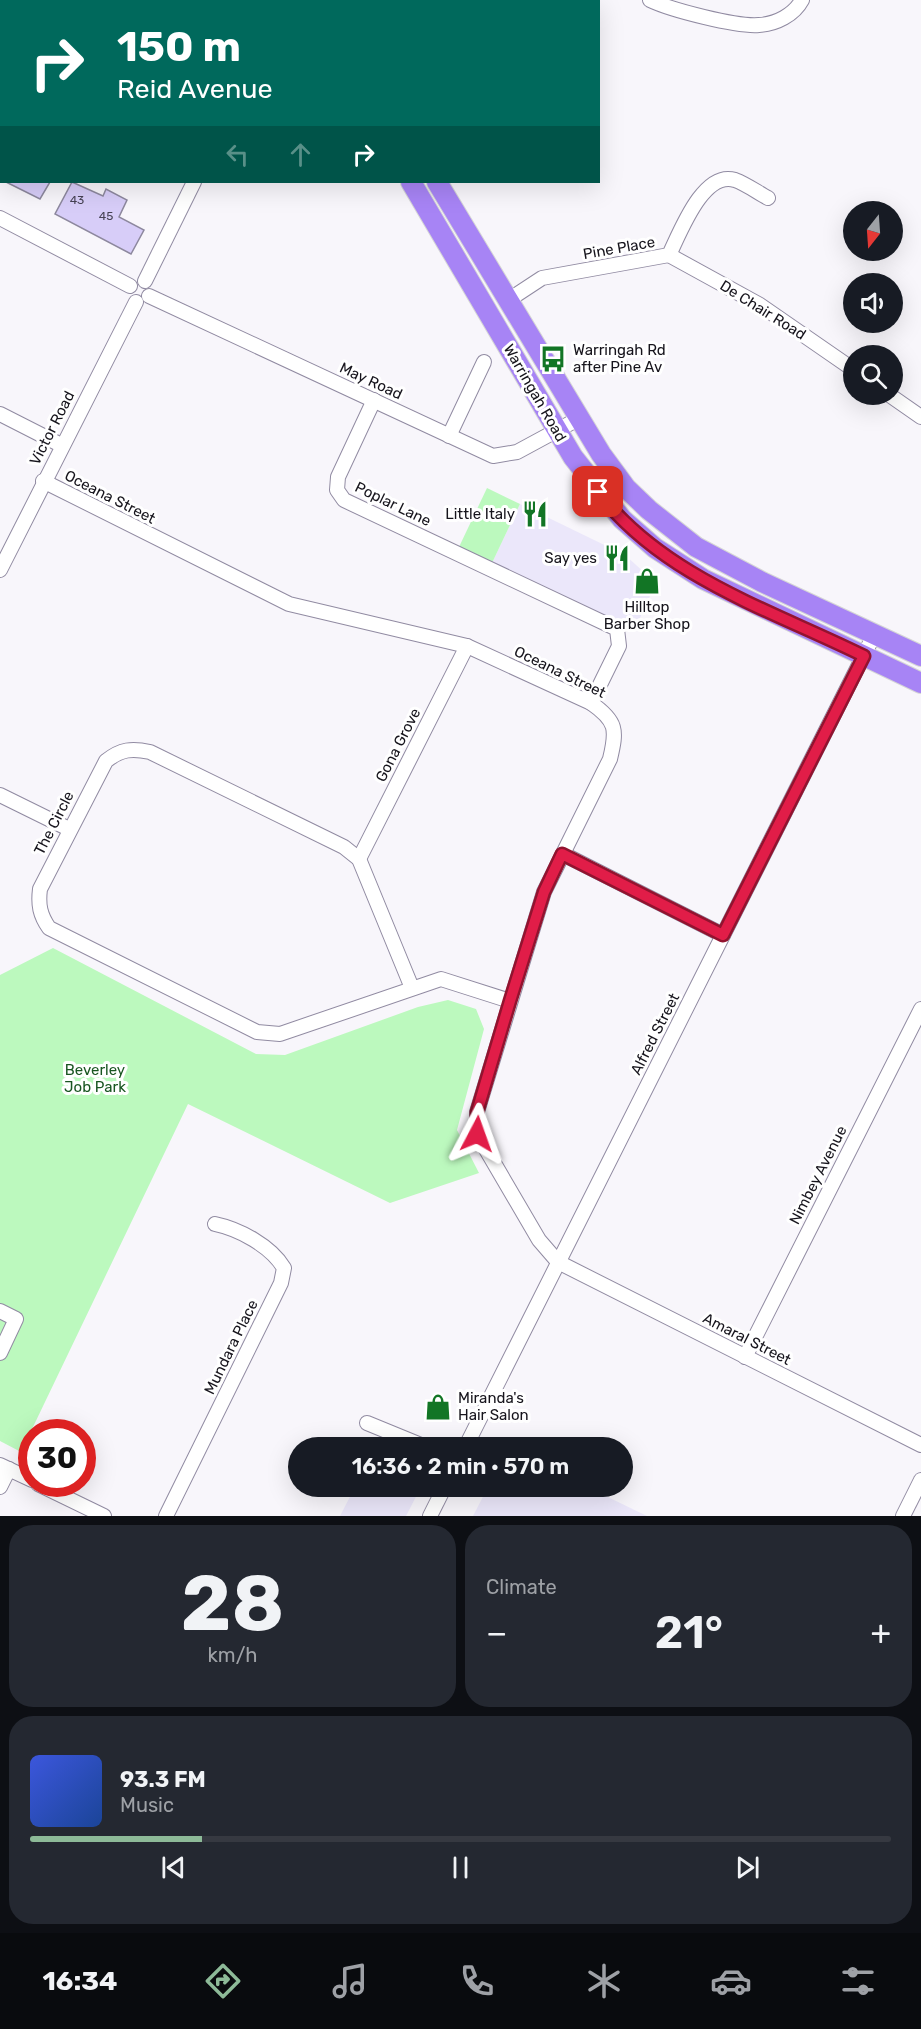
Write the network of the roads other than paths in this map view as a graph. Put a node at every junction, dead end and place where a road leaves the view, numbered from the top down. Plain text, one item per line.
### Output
1 (650, 0) edge
2 (801, 2) edge
3 (194, 183) edge
4 (412, 183) edge
5 (438, 183) edge
6 (768, 198) dead end
7 (0, 218) edge
8 (669, 255) junction
9 (145, 281) junction
10 (130, 286) junction
11 (149, 296) junction
12 (507, 301) junction
13 (136, 302) junction
14 (487, 312) junction
15 (484, 362) dead end
16 (843, 362) edge
17 (374, 400) junction
18 (903, 404) edge
19 (0, 414) edge
20 (921, 417) edge
21 (578, 419) junction
22 (557, 431) junction
23 (449, 436) junction
24 (61, 446) junction
25 (43, 482) junction
26 (0, 570) edge
27 (874, 635) junction
28 (467, 646) junction
29 (864, 656) junction
30 (921, 656) edge
31 (921, 683) edge
32 (591, 703) junction
33 (0, 795) edge
34 (69, 829) junction
35 (562, 854) junction
36 (359, 859) junction
37 (723, 935) junction
38 (412, 988) junction
39 (510, 1001) junction
40 (921, 1009) edge
41 (215, 1224) dead end
42 (558, 1262) junction
43 (0, 1311) edge
44 (0, 1353) edge
45 (745, 1357) junction
46 (367, 1423) dead end
47 (401, 1437) edge
48 (470, 1437) edge
49 (921, 1445) edge
50 (4, 1467) edge
51 (18, 1474) edge
52 (921, 1480) edge
53 (0, 1487) edge
54 (65, 1497) edge
55 (440, 1497) edge
56 (104, 1516) edge
57 (166, 1516) edge
58 (430, 1516) edge
59 (903, 1516) edge

1 - 2 street
3 - 9 street
4 - 14 highway, Warringah Road
5 - 12 highway, Warringah Road
6 - 8 street, Pine Place
7 - 10 street
8 - 12 street, Pine Place
8 - 16 street, De Chair Road
9 - 10 street
9 - 11 street
10 - 13 street
11 - 13 street
11 - 17 street, May Road
12 - 14 highway
12 - 21 highway, Warringah Road
13 - 24 street, Victor Road
14 - 22 highway, Warringah Road
15 - 23 street
17 - 23 street, May Road
17 - 32 street, Poplar Lane
18 - 20 street
19 - 24 street
21 - 22 street, May Road
21 - 27 highway, Warringah Road
22 - 23 street, May Road
22 - 29 highway, Warringah Road
24 - 25 street, Victor Road
25 - 26 street, Victor Road
25 - 28 street, Oceana Street
27 - 29 street, Alfred Street
27 - 30 highway, Warringah Road
28 - 32 street, Oceana Street
28 - 36 street, Gona Grove
29 - 31 highway, Warringah Road
29 - 37 street, Alfred Street
32 - 35 street, Oceana Street
33 - 34 street
34 - 36 street, The Circle
34 - 38 street, The Circle
35 - 37 street
35 - 39 street, Oceana Street
36 - 38 street
37 - 42 street, Alfred Street
38 - 39 street, The Circle
39 - 42 street, Oceana Street
40 - 45 street, Nimbey Avenue
41 - 57 street, Mundara Place
42 - 45 street, Amaral Street
42 - 48 street, Alfred Street
43 - 44 street
45 - 49 street, Amaral Street
46 - 47 street
50 - 51 street
50 - 53 street
52 - 59 street
54 - 56 street
55 - 58 street

